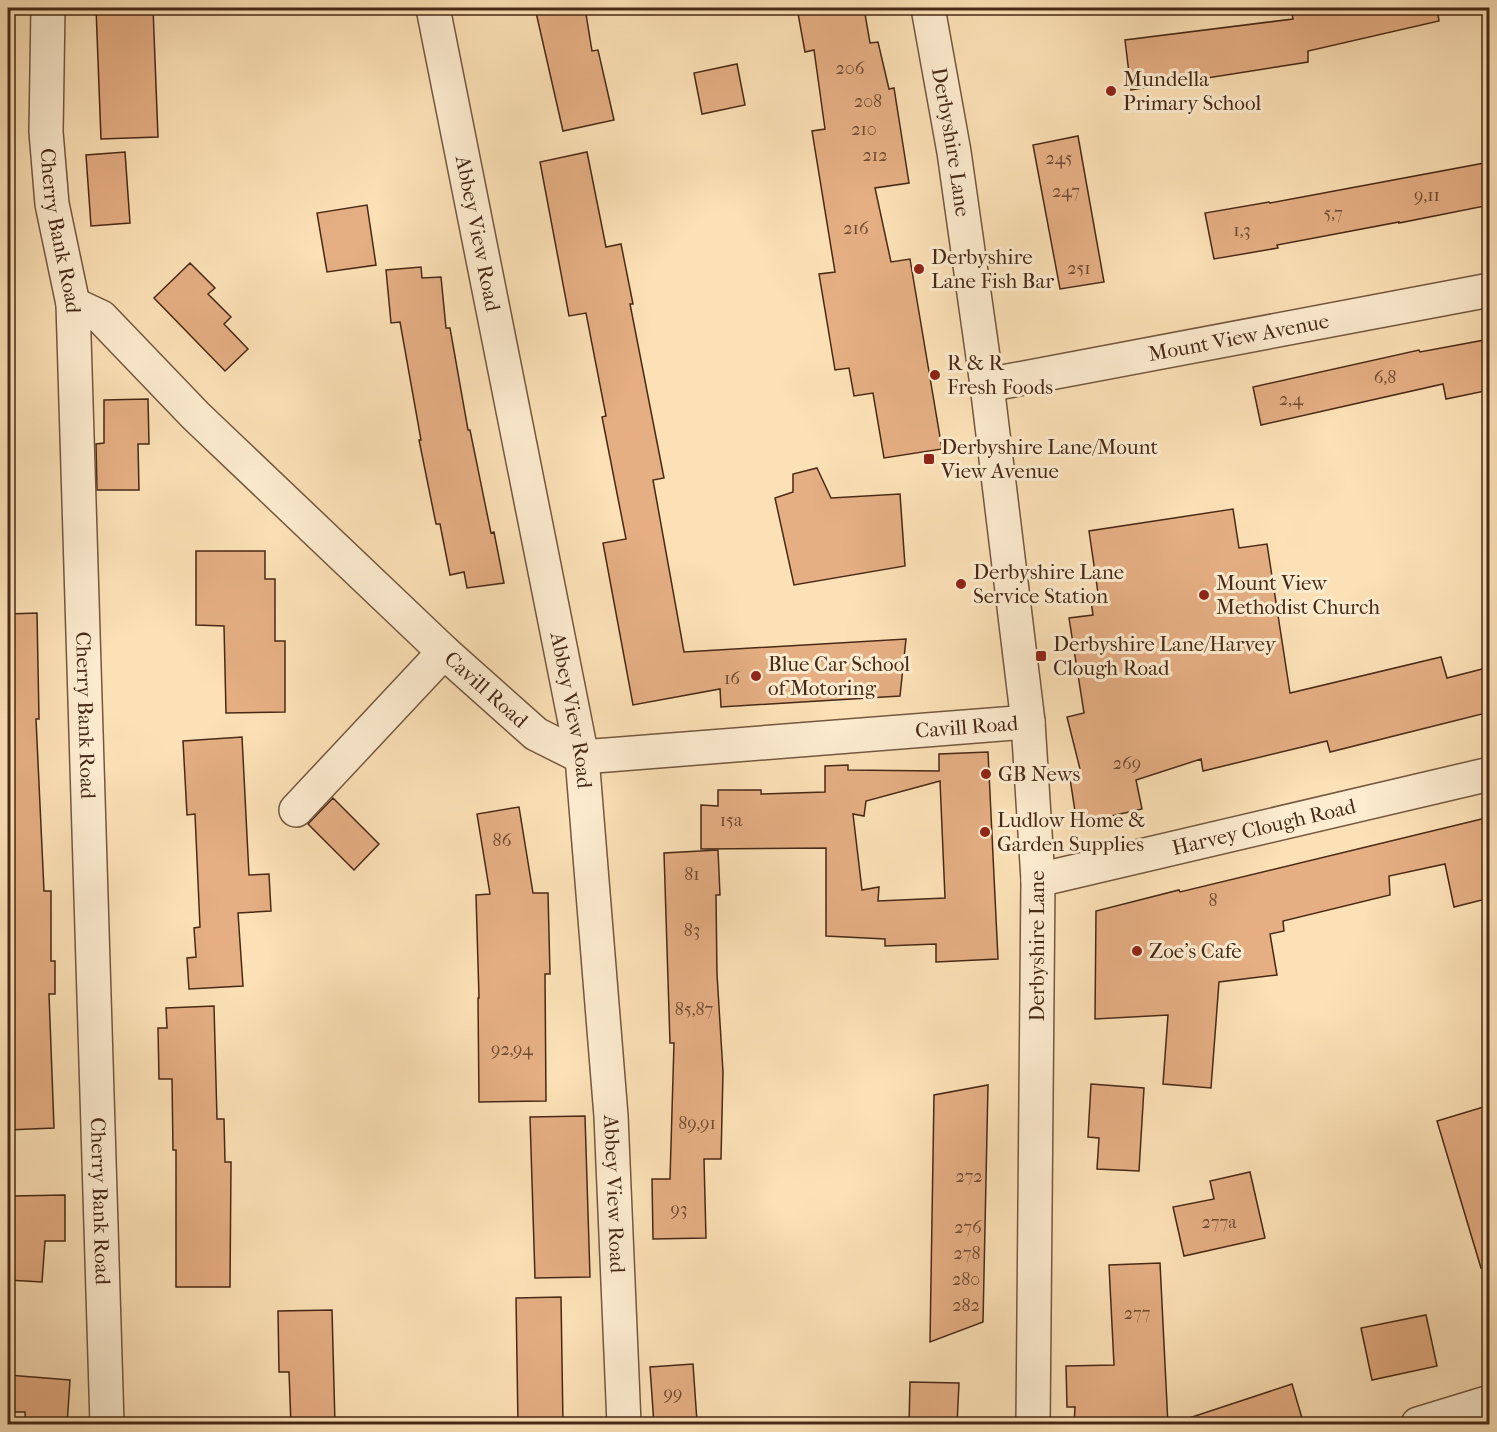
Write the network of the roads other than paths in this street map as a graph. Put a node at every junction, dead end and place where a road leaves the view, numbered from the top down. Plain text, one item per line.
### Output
1 (48, 8) edge
2 (433, 8) edge
3 (928, 8) edge
4 (1490, 290) edge
5 (73, 304) junction
6 (987, 385) junction
7 (444, 652) junction
8 (1028, 722) junction
9 (582, 757) junction
10 (1490, 774) edge
11 (296, 810) dead end
12 (1038, 880) junction
13 (1489, 1405) edge
14 (106, 1425) edge
15 (624, 1425) edge
16 (1033, 1425) edge
17 (1418, 1425) edge

1 - 5 street, Cherry Bank Road
2 - 9 street, Abbey View Road
3 - 6 street, Derbyshire Lane
4 - 6 street, Mount View Avenue
5 - 7 street, Cavill Road
5 - 14 street, Cherry Bank Road
6 - 8 street, Derbyshire Lane
7 - 9 street, Cavill Road
7 - 11 street
8 - 9 street, Cavill Road
8 - 12 street, Derbyshire Lane
9 - 15 street, Abbey View Road
10 - 12 street, Harvey Clough Road
12 - 16 street, Derbyshire Lane
13 - 17 street

